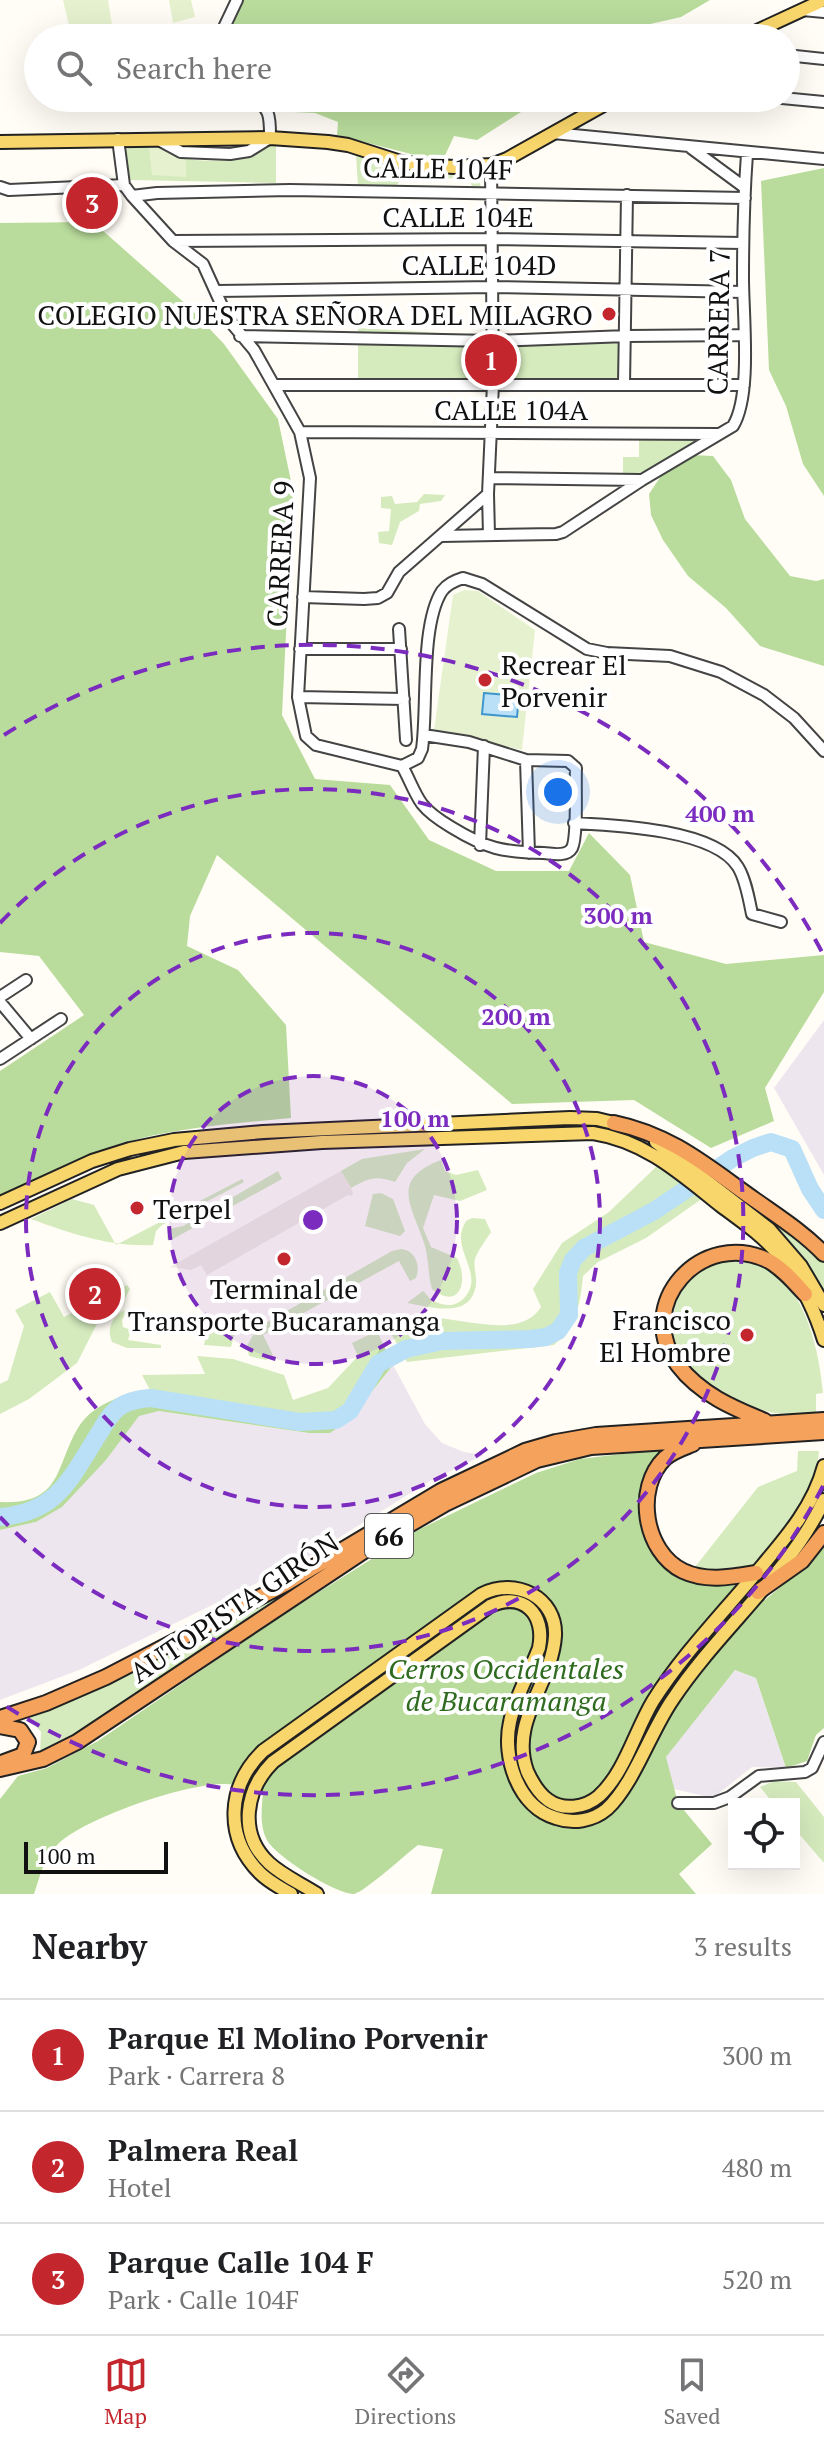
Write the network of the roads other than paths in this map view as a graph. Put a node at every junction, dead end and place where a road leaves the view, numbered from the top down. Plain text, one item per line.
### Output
1 (237, 0) edge
2 (824, 0) edge
3 (802, 10) junction
4 (824, 12) edge
5 (226, 24) edge
6 (772, 24) edge
7 (800, 56) edge
8 (824, 59) edge
9 (800, 100) edge
10 (824, 102) edge
11 (270, 112) edge
12 (591, 112) edge
13 (553, 133) junction
14 (270, 138) junction
15 (118, 139) junction
16 (0, 142) edge
17 (689, 147) junction
18 (747, 154) junction
19 (824, 159) edge
20 (491, 165) junction
21 (124, 185) junction
22 (1, 188) edge
23 (492, 192) junction
24 (745, 192) junction
25 (627, 195) junction
26 (132, 196) junction
27 (492, 239) junction
28 (173, 241) junction
29 (626, 241) junction
30 (743, 243) junction
31 (492, 287) junction
32 (626, 289) junction
33 (216, 291) junction
34 (743, 292) junction
35 (744, 335) junction
36 (240, 336) junction
37 (627, 336) junction
38 (492, 341) junction
39 (493, 384) junction
40 (276, 385) junction
41 (624, 385) junction
42 (744, 385) junction
43 (300, 432) junction
44 (492, 432) junction
45 (721, 434) junction
46 (490, 478) junction
47 (642, 480) junction
48 (488, 494) junction
49 (489, 535) junction
50 (441, 536) junction
51 (303, 597) junction
52 (399, 629) dead end
53 (300, 649) junction
54 (401, 649) junction
55 (298, 697) junction
56 (404, 699) junction
57 (424, 735) junction
58 (406, 740) dead end
59 (484, 746) junction
60 (824, 751) edge
61 (526, 760) junction
62 (402, 766) junction
63 (574, 823) junction
64 (480, 845) junction
65 (529, 853) junction
66 (781, 922) dead end
67 (26, 980) dead end
68 (0, 1000) edge
69 (61, 1019) dead end
70 (31, 1039) junction
71 (0, 1059) edge
72 (614, 1123) joint
73 (689, 1166) junction
74 (717, 1188) junction
75 (0, 1203) edge
76 (0, 1223) edge
77 (824, 1254) edge
78 (805, 1294) junction
79 (824, 1305) edge
80 (824, 1340) edge
81 (824, 1420) edge
82 (769, 1423) junction
83 (824, 1432) edge
84 (722, 1437) junction
85 (824, 1466) edge
86 (824, 1500) edge
87 (824, 1533) edge
88 (756, 1573) junction
89 (758, 1592) junction
90 (0, 1718) edge
91 (0, 1726) edge
92 (824, 1742) edge
93 (0, 1766) edge
94 (678, 1803) dead end
95 (295, 1890) edge
96 (317, 1894) edge

1 - 5 street
2 - 3 main road
3 - 4 street
3 - 6 main road
7 - 8 street
9 - 10 street
11 - 14 street
12 - 13 main road
13 - 17 street
13 - 20 main road
14 - 15 main road
14 - 20 main road
15 - 16 main road
15 - 21 street, CARRERA 9
17 - 18 street
17 - 24 street
18 - 19 street
18 - 24 street, CARRERA 7
20 - 23 street
21 - 22 street
21 - 26 street, CARRERA 9
23 - 25 street, CALLE 104F
23 - 26 street, CALLE 104F
23 - 27 street
24 - 25 street, CALLE 104F
24 - 30 street, CARRERA 7
25 - 29 street
26 - 28 street, CARRERA 9
27 - 28 street, CALLE 104E
27 - 29 street, CALLE 104E
27 - 31 street
28 - 33 street, CARRERA 9
29 - 30 street, CALLE 104E
29 - 32 street
30 - 34 street, CARRERA 7
31 - 32 street, CALLE 104D
31 - 33 street, CALLE 104D
31 - 38 street
32 - 34 street, CALLE 104D
32 - 37 street
33 - 36 street, CARRERA 9
34 - 35 street, CARRERA 7
35 - 37 street
35 - 42 street, CARRERA 7
36 - 38 street
36 - 40 street, CARRERA 9
37 - 38 street
37 - 41 street
38 - 39 street
39 - 40 street
39 - 41 street
39 - 44 street
40 - 43 street, CARRERA 9
41 - 42 street
42 - 45 street, CARRERA 7
43 - 44 street, CALLE 104A
43 - 51 street, CARRERA 9
44 - 45 street, CALLE 104A
44 - 46 street
45 - 47 street, CARRERA 7
46 - 47 street
46 - 48 street
47 - 49 street, CARRERA 7
48 - 49 street
48 - 50 street
49 - 50 street
50 - 51 street
51 - 53 street, CARRERA 9
52 - 54 street
53 - 54 street
53 - 55 street, CARRERA 9
54 - 56 street
55 - 56 street
55 - 62 street, CARRERA 9
56 - 58 street
57 - 59 street
57 - 60 street
57 - 62 street
59 - 61 street
59 - 64 street
61 - 63 street
61 - 65 street
62 - 64 street
63 - 65 street
63 - 66 street
64 - 65 street
67 - 68 street
68 - 70 street
69 - 70 street
70 - 71 street
72 - 73 highway
72 - 75 main road
73 - 74 highway
73 - 74 main road
73 - 76 main road
74 - 77 highway
74 - 78 main road
74 - 79 main road
78 - 80 main road
78 - 82 highway
81 - 82 highway, AUTOPISTA GIRÓN / 66
82 - 90 highway, AUTOPISTA GIRÓN / 66
83 - 84 highway, AUTOPISTA GIRÓN / 66
84 - 88 highway
84 - 93 highway, AUTOPISTA GIRÓN / 66
85 - 88 main road
86 - 89 main road
87 - 89 highway
88 - 95 main road
89 - 95 main road
91 - 93 highway
92 - 94 street
95 - 96 main road

